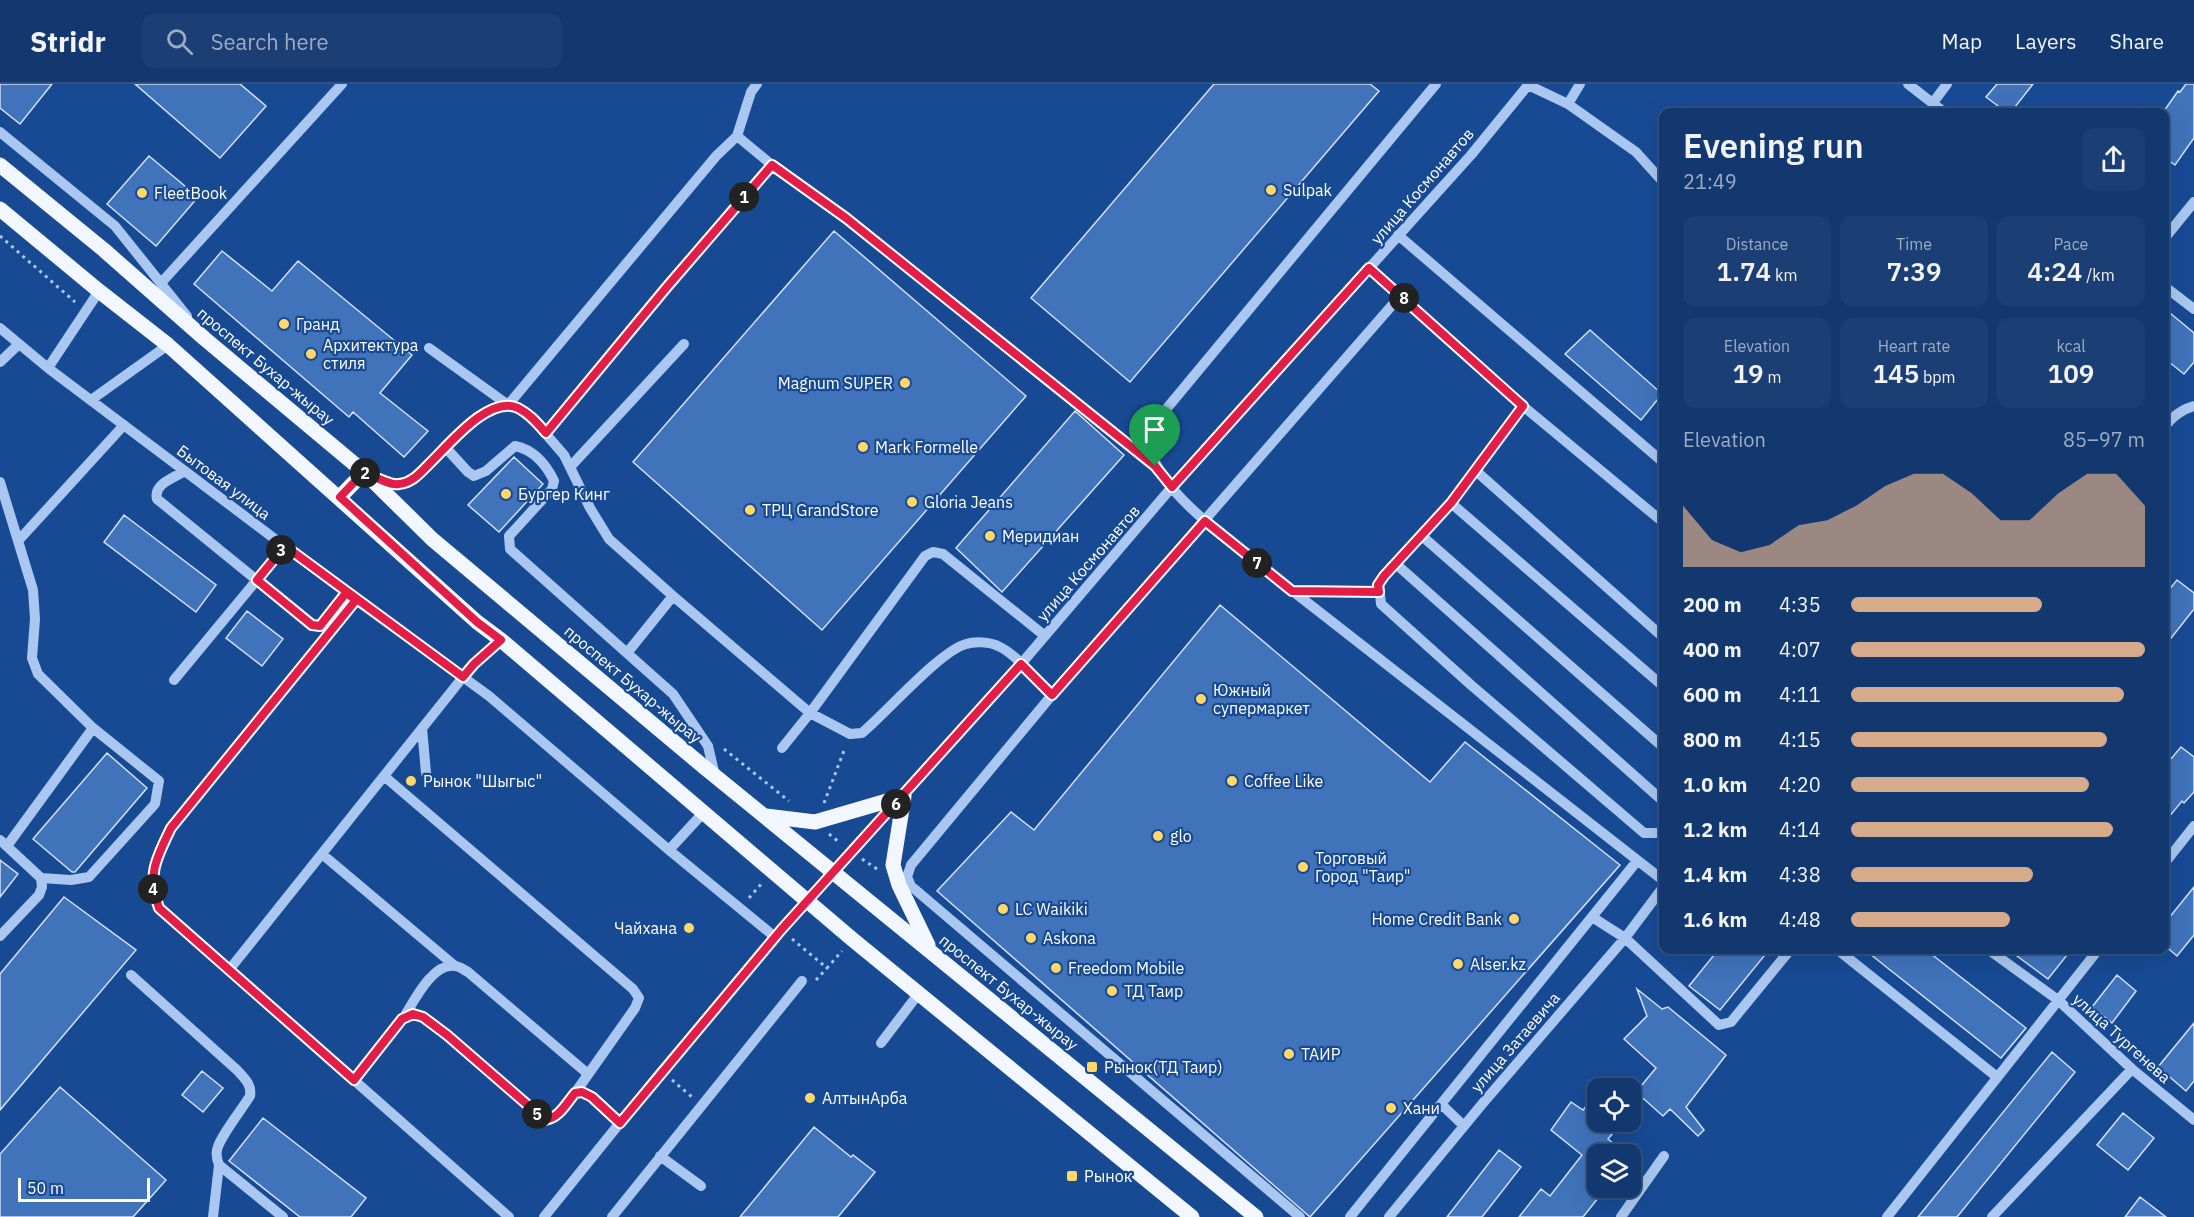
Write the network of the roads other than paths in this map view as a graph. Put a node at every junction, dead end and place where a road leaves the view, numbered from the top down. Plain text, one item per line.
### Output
1 (342, 84) edge
2 (757, 84) edge
3 (1436, 84) edge
4 (1529, 84) edge
5 (1580, 84) edge
6 (1908, 84) edge
7 (1947, 84) edge
8 (1568, 104) junction
9 (1932, 104) junction
10 (1938, 108) edge
11 (0, 132) edge
12 (737, 136) junction
13 (0, 165) edge
14 (772, 165) junction
15 (1659, 178) edge
16 (2194, 202) edge
17 (0, 209) edge
18 (2169, 233) edge
19 (1398, 235) junction
20 (1369, 268) junction
21 (160, 283) junction
22 (2169, 290) edge
23 (99, 291) junction
24 (1401, 295) junction
25 (2194, 309) edge
26 (0, 328) edge
27 (206, 339) junction
28 (19, 344) junction
29 (684, 344) dead end
30 (168, 345) junction
31 (429, 348) dead end
32 (0, 362) edge
33 (48, 368) junction
34 (91, 400) junction
35 (508, 405) junction
36 (1523, 406) junction
37 (2194, 406) edge
38 (2169, 421) edge
39 (124, 425) junction
40 (546, 433) junction
41 (446, 448) junction
42 (1659, 459) edge
43 (571, 466) junction
44 (1155, 466) junction
45 (185, 471) junction
46 (1476, 471) junction
47 (364, 472) junction
48 (0, 482) edge
49 (1172, 487) junction
50 (340, 497) junction
51 (1451, 503) junction
52 (4, 506) edge
53 (1659, 520) edge
54 (1205, 521) junction
55 (1422, 536) junction
56 (18, 541) junction
57 (285, 546) junction
58 (1396, 564) junction
59 (257, 580) junction
60 (1292, 591) junction
61 (1379, 592) junction
62 (346, 593) junction
63 (672, 596) junction
64 (356, 600) junction
65 (1659, 634) edge
66 (1045, 636) junction
67 (501, 640) junction
68 (627, 653) junction
69 (1021, 664) junction
70 (463, 677) junction
71 (174, 680) dead end
72 (1659, 683) edge
73 (1052, 695) junction
74 (810, 713) junction
75 (93, 728) junction
76 (422, 728) junction
77 (1659, 744) edge
78 (782, 748) dead end
79 (426, 773) dead end
80 (384, 776) junction
81 (715, 776) junction
82 (904, 796) junction
83 (1659, 798) edge
84 (704, 812) junction
85 (764, 815) junction
86 (2194, 826) edge
87 (1659, 832) edge
88 (3, 843) edge
89 (669, 850) junction
90 (322, 854) junction
91 (2169, 858) edge
92 (1637, 861) junction
93 (834, 872) junction
94 (1659, 877) edge
95 (41, 878) junction
96 (1659, 892) edge
97 (808, 900) junction
98 (1592, 917) junction
99 (0, 936) edge
100 (775, 937) junction
101 (1624, 938) junction
102 (930, 951) junction
103 (1787, 954) edge
104 (1843, 954) edge
105 (1995, 954) edge
106 (2094, 954) edge
107 (455, 966) junction
108 (229, 970) junction
109 (131, 975) dead end
110 (806, 984) road end
111 (919, 993) junction
112 (2058, 1000) junction
113 (402, 1019) junction
114 (881, 1043) dead end
115 (2132, 1069) junction
116 (588, 1074) junction
117 (1997, 1077) junction
118 (354, 1080) junction
119 (575, 1093) junction
120 (1441, 1104) junction
121 (2193, 1116) edge
122 (620, 1123) junction
123 (1464, 1126) junction
124 (660, 1156) junction
125 (1664, 1156) dead end
126 (219, 1165) junction
127 (701, 1186) dead end
128 (213, 1217) edge
129 (283, 1217) edge
130 (509, 1217) edge
131 (544, 1217) edge
132 (612, 1217) edge
133 (1192, 1217) edge
134 (1256, 1217) edge
135 (1300, 1217) edge
136 (1350, 1217) edge
137 (1389, 1217) edge
138 (1621, 1217) edge
139 (1887, 1217) edge
140 (1992, 1217) edge

1 - 21 street
2 - 12 street
3 - 44 street
4 - 8 street
4 - 19 street, улица Космонавтов
5 - 8 street
6 - 9 street
7 - 9 street
8 - 15 street
9 - 10 street
11 - 21 street
12 - 14 street
12 - 35 street
13 - 27 main road, проспект Бухар-жырау
14 - 40 street
14 - 44 street
16 - 18 street
17 - 23 main road
19 - 20 street, улица Космонавтов
19 - 42 street
20 - 24 street
20 - 49 street, улица Космонавтов
21 - 27 street
22 - 25 street
23 - 30 main road
23 - 33 street
24 - 36 street
24 - 54 street
26 - 28 street, Бытовая улица
27 - 47 main road, проспект Бухар-жырау
28 - 32 street
28 - 33 street, Бытовая улица
29 - 43 street
30 - 34 street
30 - 50 main road
31 - 35 street
33 - 34 street, Бытовая улица
34 - 39 street, Бытовая улица
35 - 40 street
35 - 41 street
36 - 46 street
36 - 53 street
37 - 38 street
39 - 45 street, Бытовая улица
39 - 56 street
40 - 43 street
41 - 47 street
41 - 68 street
43 - 63 street
44 - 49 street
45 - 57 street, Бытовая улица
45 - 59 street
46 - 51 street
46 - 65 street
47 - 50 main road
47 - 81 main road, проспект Бухар-жырау
48 - 52 street
49 - 54 street
49 - 66 street, улица Космонавтов
50 - 67 main road
51 - 55 street
51 - 72 street
52 - 56 street
54 - 60 street
54 - 73 street
55 - 58 street
55 - 77 street
56 - 75 street
57 - 59 street
57 - 62 street, Бытовая улица
58 - 61 street
58 - 83 street
59 - 62 street
59 - 71 street
60 - 61 street
60 - 92 street
61 - 87 street
62 - 64 street, Бытовая улица
63 - 68 street
63 - 74 street
64 - 70 street, Бытовая улица
64 - 108 street
66 - 69 street, улица Космонавтов
66 - 74 street
67 - 70 street
67 - 84 main road
68 - 81 street
69 - 73 street
69 - 74 street
69 - 82 street, улица Космонавтов
70 - 76 street
70 - 89 street, Бытовая улица
73 - 135 street
74 - 78 street
75 - 88 street
75 - 95 street
76 - 79 street
76 - 80 street
80 - 90 street
80 - 116 street
81 - 85 main road, проспект Бухар-жырау
82 - 85 main road
82 - 93 street, улица Космонавтов
82 - 102 main road
84 - 89 street
84 - 97 main road
85 - 93 main road, проспект Бухар-жырау
86 - 91 street
88 - 95 street
89 - 100 street, Бытовая улица
90 - 107 street
90 - 108 street
92 - 94 street
92 - 98 street
93 - 97 street, улица Космонавтов
93 - 102 main road, проспект Бухар-жырау
95 - 99 street
96 - 101 street, улица Затаевича
97 - 100 street, улица Космонавтов
97 - 111 main road
98 - 101 street
98 - 120 street
100 - 122 street, улица Космонавтов
101 - 103 street
101 - 123 street, улица Затаевича
102 - 134 main road, проспект Бухар-жырау
104 - 117 street
105 - 112 street, улица Тургенева
106 - 112 street
107 - 113 street
107 - 116 street
108 - 118 street
109 - 126 street
110 - 124 street
111 - 114 street
111 - 133 main road
112 - 115 street, улица Тургенева
112 - 117 street
113 - 118 street
113 - 119 street
115 - 121 street, улица Тургенева
115 - 140 street
116 - 119 street
117 - 139 street
118 - 130 street
119 - 122 street
120 - 123 street
120 - 136 street
122 - 131 street, улица Космонавтов
123 - 137 street, улица Затаевича
124 - 127 street
124 - 132 street
125 - 138 street
126 - 128 street
126 - 129 street

